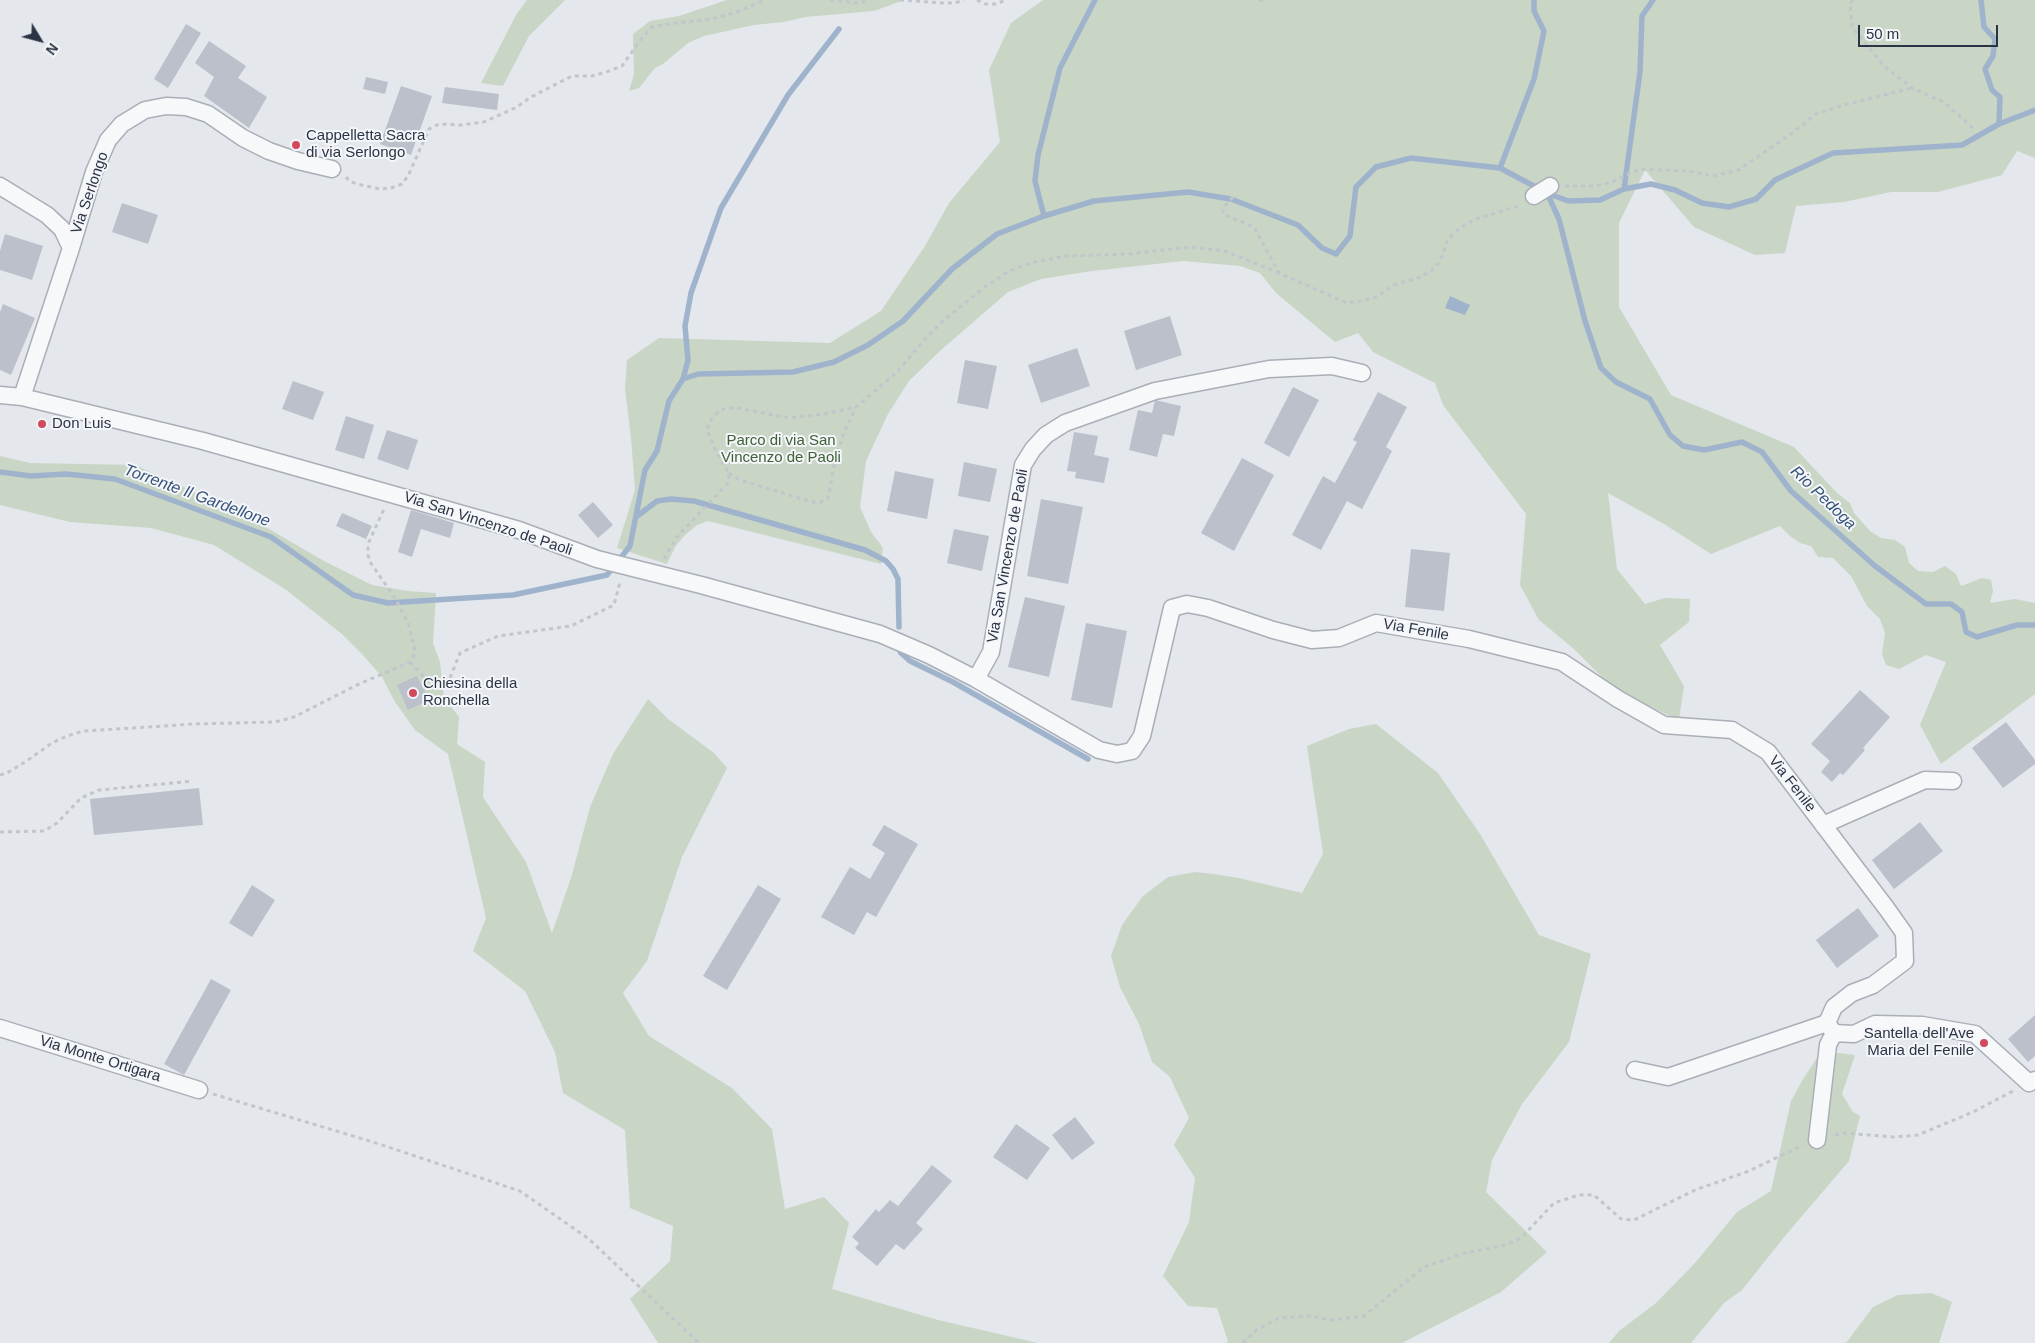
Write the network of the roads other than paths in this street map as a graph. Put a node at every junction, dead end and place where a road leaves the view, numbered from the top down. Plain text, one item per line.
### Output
1 (332, 169) road end
2 (0, 186) edge
3 (1550, 186) road end
4 (1534, 196) road end
5 (71, 248) junction
6 (1362, 373) dead end
7 (0, 395) edge
8 (22, 397) junction
9 (1172, 608) joint
10 (976, 679) junction
11 (1953, 781) dead end
12 (1823, 825) junction
13 (0, 1028) edge
14 (1831, 1028) junction
15 (1634, 1070) dead end
16 (2032, 1082) edge
17 (199, 1090) road end
18 (1817, 1140) road end

1 - 5 street, Via Serlongo
2 - 5 street
3 - 4 street
5 - 8 street, Via Serlongo
6 - 10 street, Via San Vincenzo de Paoli
7 - 8 street, Via San Vincenzo de Paoli
8 - 10 street, Via San Vincenzo de Paoli
9 - 10 street, Via San Vincenzo de Paoli
9 - 12 street, Via Fenile
11 - 12 street
12 - 14 street, Via Fenile
13 - 17 street, Via Monte Ortigara
14 - 15 street
14 - 16 street
14 - 18 street

